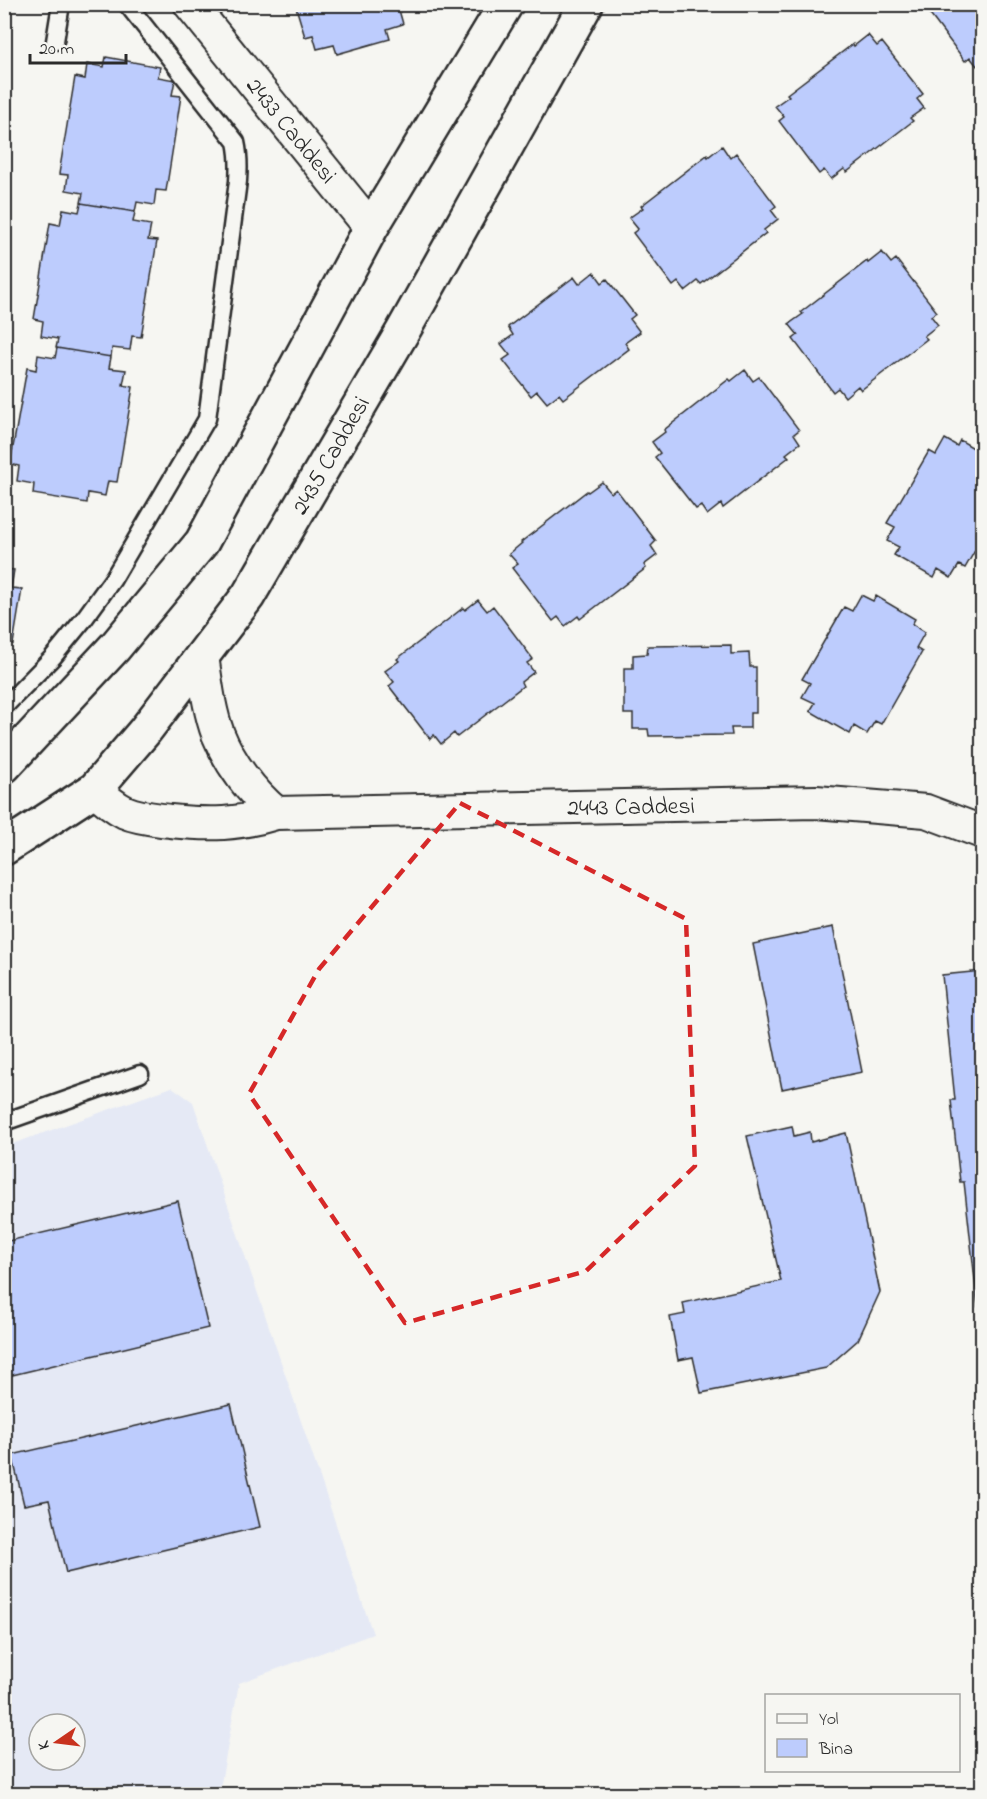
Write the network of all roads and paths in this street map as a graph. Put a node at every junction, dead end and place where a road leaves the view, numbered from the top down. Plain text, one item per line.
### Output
1 (61, 4) edge
2 (127, 4) edge
3 (190, 4) edge
4 (506, 4) edge
5 (586, 4) edge
6 (55, 41) dead end
7 (371, 228) junction
8 (202, 656) junction
9 (4, 707) edge
10 (4, 766) edge
11 (95, 789) junction
12 (276, 813) junction
13 (982, 831) edge
14 (4, 848) edge
15 (140, 1074) dead end
16 (4, 1122) edge

1 - 6 lane
2 - 9 lane
3 - 7 street, 2433 Caddesi
4 - 7 street
5 - 8 street, 2435 Caddesi
7 - 10 street
8 - 11 street, 2435 Caddesi
8 - 12 street
11 - 12 street, 2443 Caddesi
11 - 14 street, 2435 Caddesi
12 - 13 street, 2443 Caddesi
15 - 16 lane

